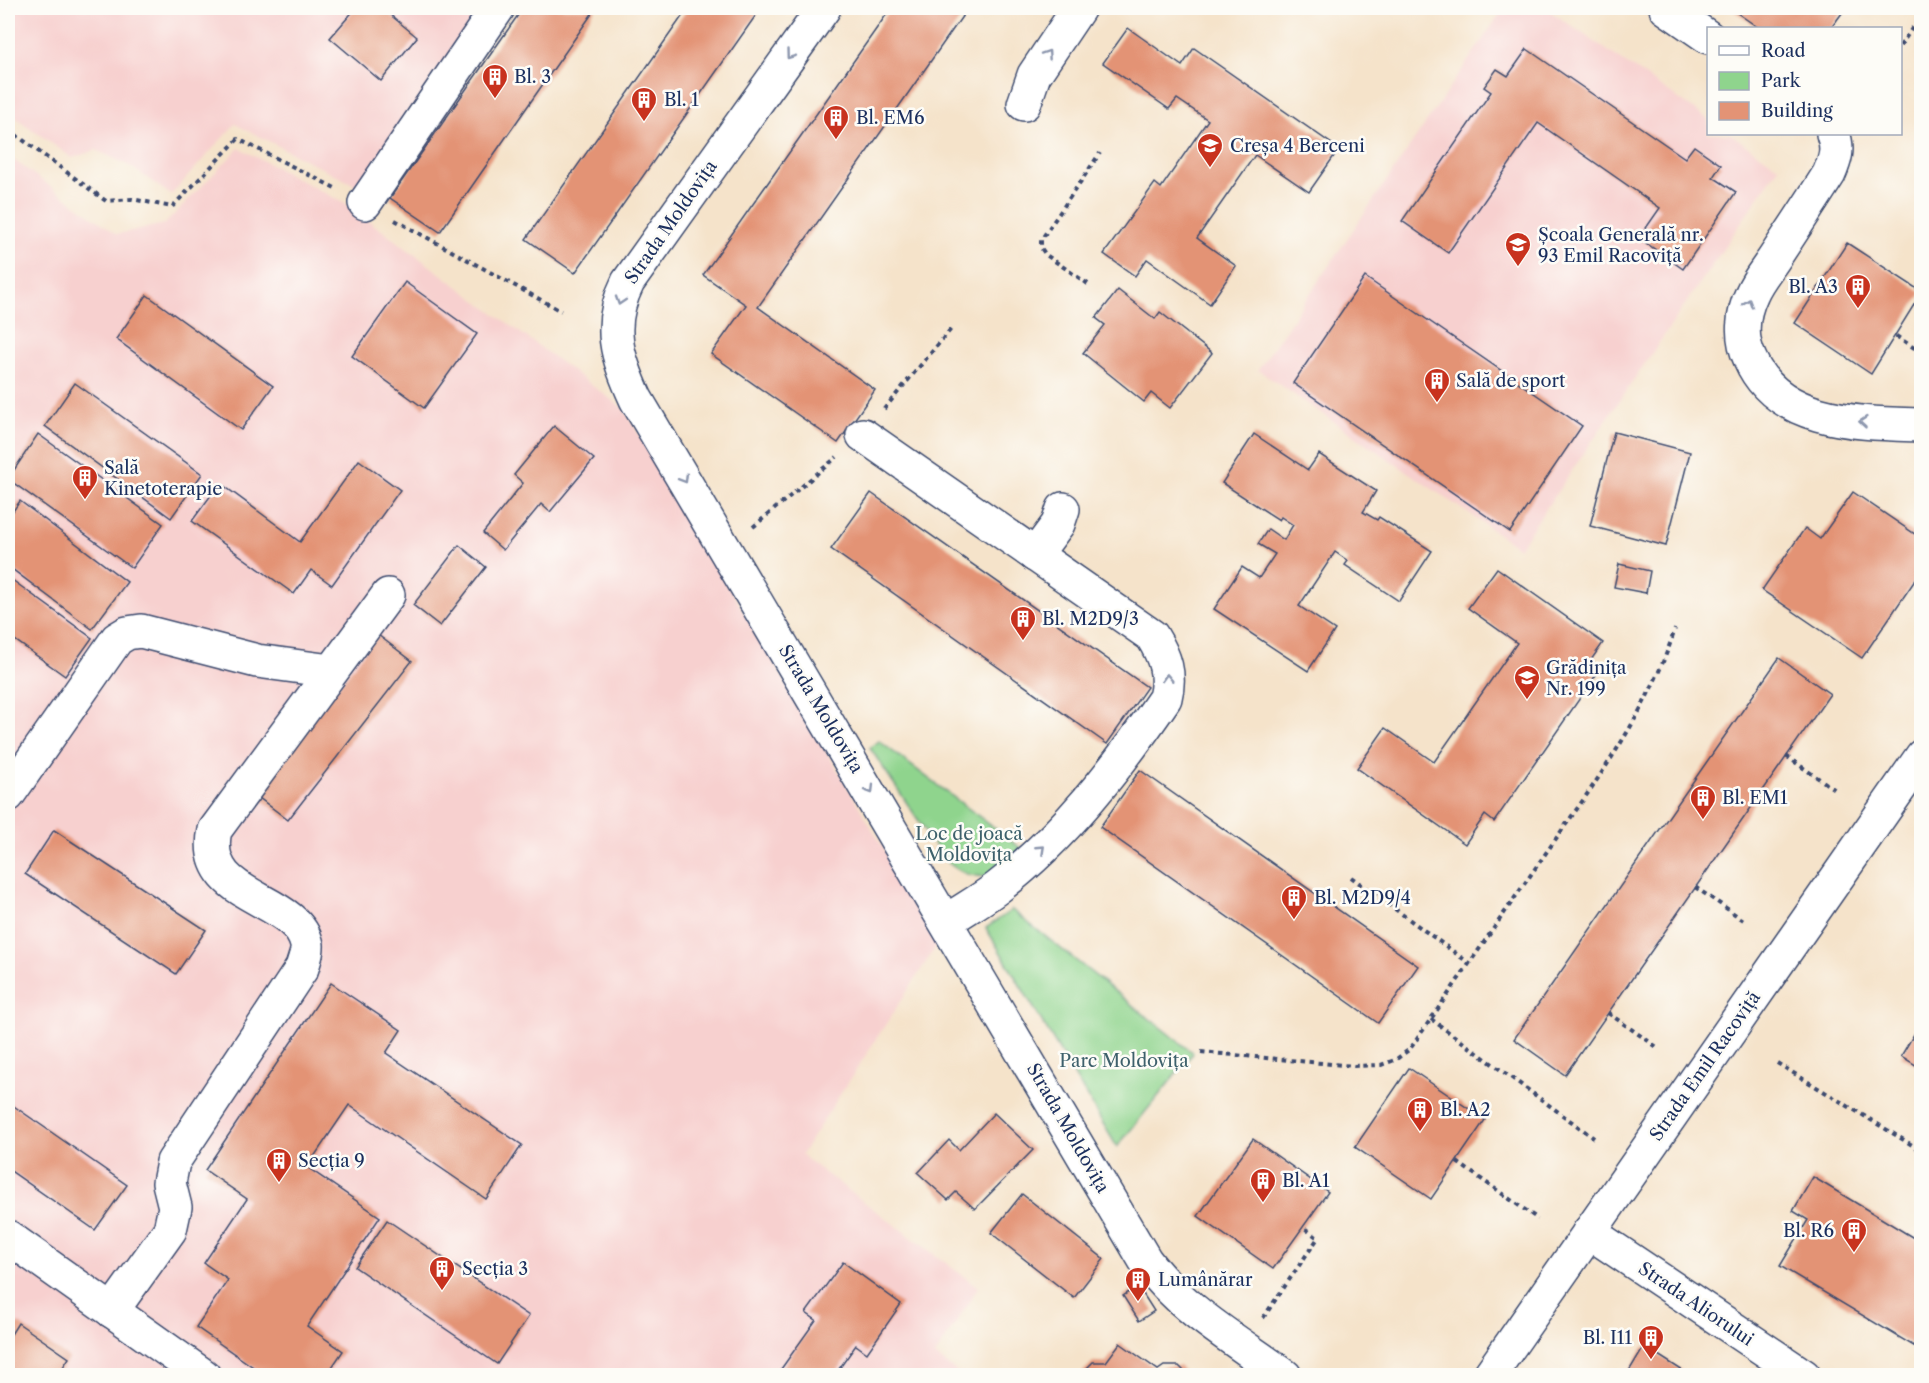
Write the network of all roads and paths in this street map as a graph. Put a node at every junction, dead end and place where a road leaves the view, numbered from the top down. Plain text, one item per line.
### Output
1 (498, 8) edge
2 (824, 8) edge
3 (1079, 8) edge
4 (1666, 8) edge
5 (1922, 14) edge
6 (1707, 36) edge
7 (1902, 43) edge
8 (1024, 104) dead end
9 (8, 129) edge
10 (1833, 135) edge
11 (1100, 153) dead end
12 (106, 201) dead end
13 (365, 203) dead end
14 (1088, 284) dead end
15 (1896, 336) dead end
16 (1922, 353) edge
17 (1922, 426) edge
18 (863, 435) dead end
19 (1063, 509) dead end
20 (1035, 555) junction
21 (388, 595) dead end
22 (1675, 629) dead end
23 (331, 671) junction
24 (1786, 756) dead end
25 (1922, 756) edge
26 (1837, 791) dead end
27 (8, 795) edge
28 (1351, 877) dead end
29 (1695, 887) dead end
30 (947, 921) junction
31 (1746, 921) dead end
32 (1470, 963) junction
33 (1608, 1013) dead end
34 (1431, 1019) junction
35 (1658, 1047) dead end
36 (1201, 1052) dead end
37 (1777, 1063) dead end
38 (1594, 1138) dead end
39 (1922, 1151) edge
40 (1457, 1162) dead end
41 (1538, 1219) dead end
42 (1303, 1227) dead end
43 (1589, 1232) junction
44 (8, 1237) edge
45 (112, 1311) junction
46 (1243, 1346) junction
47 (204, 1376) edge
48 (1285, 1376) edge
49 (1489, 1376) edge
50 (1804, 1376) edge

1 - 13 street
2 -> 30 street, Strada Moldovița
8 -> 3 street
4 - 6 street
5 - 7 path
9 - 12 path
17 -> 10 street
11 - 14 path
15 - 16 path
18 - 20 street
19 - 20 street
30 -> 20 street
21 - 23 street
22 - 32 path
23 - 27 street
23 - 45 street
24 - 26 path
25 - 43 street, Strada Emil Racoviță
28 - 32 path
29 - 31 path
30 - 46 street, Strada Moldovița
32 - 34 path
33 - 35 path
34 - 36 path
34 - 38 path
37 - 39 path
40 - 41 path
42 - 46 path
43 - 49 street, Strada Emil Racoviță
43 - 50 street, Strada Aliorului
44 - 45 street
45 - 47 street
46 - 48 street, Strada Moldovița

